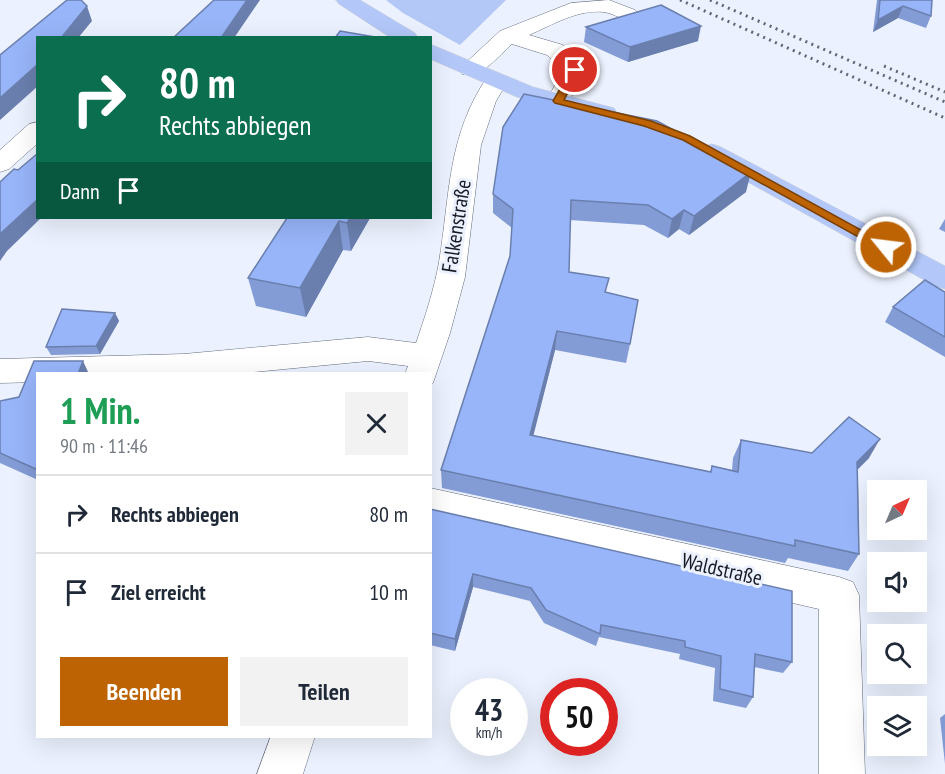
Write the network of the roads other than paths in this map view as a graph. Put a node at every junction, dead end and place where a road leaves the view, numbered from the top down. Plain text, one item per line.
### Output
1 (346, 0) edge
2 (628, 14) edge
3 (404, 36) edge
4 (508, 36) junction
5 (432, 52) edge
6 (470, 69) junction
7 (496, 81) junction
8 (558, 101) junction
9 (625, 118) edge
10 (36, 131) edge
11 (695, 143) edge
12 (0, 164) edge
13 (945, 279) edge
14 (424, 365) edge
15 (0, 371) edge
16 (432, 504) edge
17 (292, 738) edge
18 (280, 774) edge
19 (842, 774) edge

1 - 3 main road
2 - 4 street
4 - 6 street
4 - 8 street
5 - 6 main road
6 - 7 main road
7 - 8 main road
7 - 14 street, Falkenstraße
8 - 9 main road
10 - 12 street
11 - 13 main road
14 - 15 street
16 - 19 street, Waldstraße
17 - 18 street

